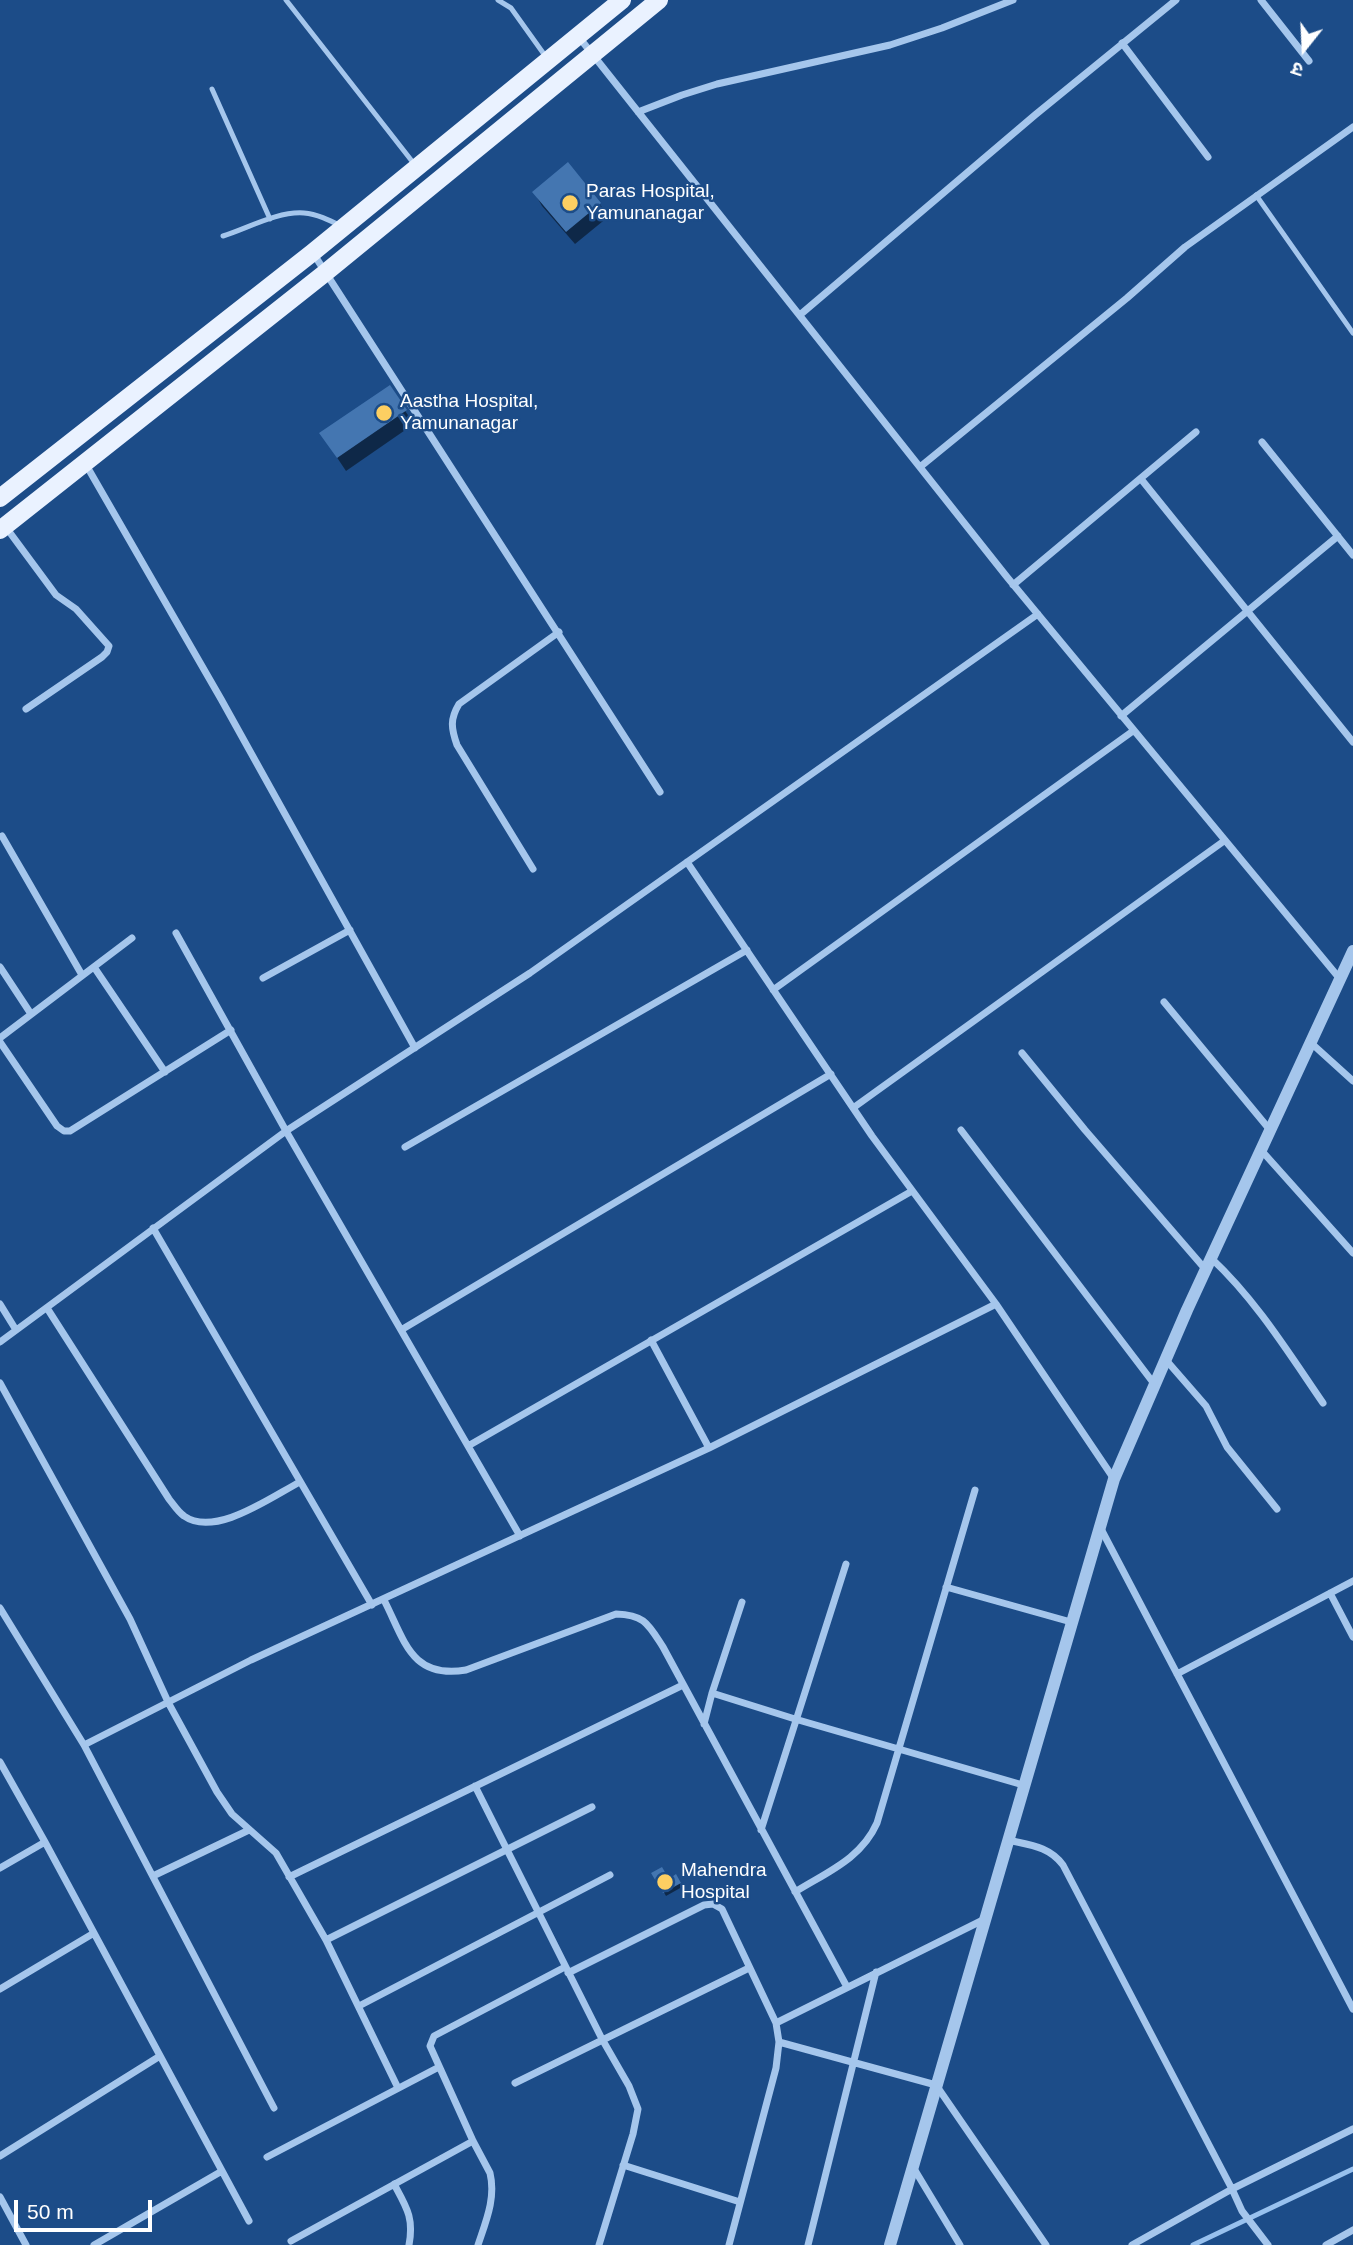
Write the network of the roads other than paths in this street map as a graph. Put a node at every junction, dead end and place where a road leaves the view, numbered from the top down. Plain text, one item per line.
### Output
1 (286, 0) edge
2 (498, 0) edge
3 (622, 0) edge
4 (659, 0) edge
5 (1013, 0) edge
6 (1176, 0) edge
7 (1261, 0) edge
8 (578, 36) junction
9 (1122, 43) junction
10 (592, 54) junction
11 (548, 60) junction
12 (1309, 61) dead end
13 (212, 89) dead end
14 (639, 112) junction
15 (1353, 127) edge
16 (1208, 157) dead end
17 (417, 167) junction
18 (1256, 195) junction
19 (270, 219) junction
20 (343, 227) junction
21 (223, 236) dead end
22 (312, 253) junction
23 (326, 273) junction
24 (801, 314) junction
25 (1353, 333) edge
26 (1196, 432) dead end
27 (1262, 442) dead end
28 (85, 463) junction
29 (920, 467) junction
30 (1141, 479) junction
31 (0, 498) edge
32 (2, 528) edge
33 (1338, 536) junction
34 (1353, 555) edge
35 (1013, 585) junction
36 (1247, 611) junction
37 (1038, 614) junction
38 (559, 632) junction
39 (26, 709) dead end
40 (1121, 716) junction
41 (1133, 730) junction
42 (1353, 742) edge
43 (660, 792) dead end
44 (2, 836) edge
45 (1224, 841) junction
46 (687, 862) junction
47 (533, 869) dead end
48 (350, 930) junction
49 (177, 933) dead end
50 (132, 938) dead end
51 (747, 950) junction
52 (1353, 950) edge
53 (0, 967) edge
54 (94, 967) junction
55 (82, 975) junction
56 (262, 978) dead end
57 (1340, 979) junction
58 (774, 990) junction
59 (1164, 1002) dead end
60 (31, 1014) junction
61 (231, 1030) junction
62 (0, 1040) edge
63 (1310, 1042) junction
64 (415, 1048) junction
65 (1023, 1053) dead end
66 (165, 1072) junction
67 (831, 1074) junction
68 (1353, 1081) edge
69 (853, 1108) junction
70 (961, 1130) dead end
71 (1270, 1130) junction
72 (286, 1131) junction
73 (405, 1147) dead end
74 (1261, 1150) junction
75 (912, 1191) junction
76 (153, 1228) junction
77 (1353, 1253) edge
78 (1211, 1258) junction
79 (1206, 1270) junction
80 (0, 1304) edge
81 (996, 1304) junction
82 (47, 1308) junction
83 (16, 1330) junction
84 (401, 1330) junction
85 (651, 1340) junction
86 (0, 1342) edge
87 (1166, 1360) junction
88 (0, 1383) edge
89 (1155, 1386) junction
90 (1323, 1402) dead end
91 (468, 1446) junction
92 (709, 1448) junction
93 (1114, 1479) junction
94 (300, 1482) junction
95 (975, 1490) dead end
96 (1277, 1510) dead end
97 (1100, 1527) junction
98 (520, 1536) junction
99 (846, 1564) dead end
100 (1353, 1581) edge
101 (946, 1587) junction
102 (1330, 1594) junction
103 (384, 1600) junction
104 (742, 1602) dead end
105 (372, 1605) junction
106 (0, 1608) edge
107 (1071, 1622) junction
108 (1353, 1637) edge
109 (1177, 1674) junction
110 (683, 1685) junction
111 (712, 1693) junction
112 (169, 1704) junction
113 (795, 1719) junction
114 (704, 1724) junction
115 (84, 1745) junction
116 (898, 1749) junction
117 (0, 1762) edge
118 (2, 1771) edge
119 (1023, 1785) junction
120 (475, 1786) junction
121 (592, 1807) dead end
122 (249, 1830) junction
123 (761, 1830) junction
124 (1008, 1840) junction
125 (45, 1842) junction
126 (506, 1852) junction
127 (0, 1868) edge
128 (610, 1875) dead end
129 (153, 1876) junction
130 (289, 1877) junction
131 (795, 1892) junction
132 (537, 1912) junction
133 (985, 1919) junction
134 (94, 1933) junction
135 (326, 1940) junction
136 (749, 1968) junction
137 (567, 1970) junction
138 (876, 1972) junction
139 (847, 1987) junction
140 (0, 1989) edge
141 (359, 2006) junction
142 (1353, 2009) edge
143 (776, 2023) junction
144 (602, 2039) junction
145 (779, 2042) junction
146 (160, 2056) junction
147 (853, 2062) junction
148 (439, 2067) junction
149 (515, 2083) dead end
150 (936, 2085) junction
151 (398, 2088) junction
152 (274, 2108) dead end
153 (1353, 2129) edge
154 (473, 2141) junction
155 (0, 2156) edge
156 (267, 2157) dead end
157 (623, 2165) junction
158 (912, 2167) junction
159 (222, 2171) junction
160 (394, 2184) junction
161 (1232, 2189) junction
162 (0, 2197) edge
163 (740, 2202) junction
164 (249, 2221) dead end
165 (1350, 2232) edge
166 (290, 2241) dead end
167 (1353, 2242) edge
168 (26, 2245) edge
169 (94, 2245) edge
170 (409, 2245) edge
171 (478, 2245) edge
172 (599, 2245) edge
173 (729, 2245) edge
174 (808, 2245) edge
175 (890, 2245) edge
176 (960, 2245) edge
177 (1046, 2245) edge
178 (1132, 2245) edge
179 (1268, 2245) edge
180 (1326, 2245) edge

1 - 17 lane
2 - 11 lane
3 - 8 main road
4 - 10 main road
5 - 14 street
6 - 9 street
7 - 12 street
8 - 10 street
8 - 11 main road
9 - 16 street
9 - 24 street
10 - 14 street
10 - 23 main road
11 - 17 main road
13 - 19 lane
14 - 24 street
15 - 18 street
17 - 20 main road
18 - 25 lane
18 - 29 street
19 - 20 lane
19 - 21 lane
20 - 22 main road
22 - 23 street
22 - 31 main road
23 - 28 main road
23 - 38 street
24 - 29 street
26 - 30 street
27 - 33 street
28 - 32 main road
28 - 48 street
29 - 35 street
30 - 35 street
30 - 36 street
32 - 39 street
33 - 34 street
33 - 36 street
35 - 37 street
36 - 40 street
36 - 42 street
37 - 40 street
37 - 46 street
38 - 43 street
38 - 47 street
40 - 41 street
41 - 45 street
41 - 58 street
44 - 55 street
45 - 57 street
45 - 69 street
46 - 51 street
46 - 64 street
48 - 56 street
48 - 64 street
49 - 61 street
50 - 54 street
51 - 58 street
51 - 73 street
52 - 57 street
53 - 60 street
54 - 55 street
54 - 66 street
55 - 60 street
57 - 63 street
58 - 67 street
59 - 71 street
60 - 62 street
61 - 66 street
61 - 72 street
62 - 66 street
63 - 68 street
63 - 71 street
64 - 72 street
65 - 79 street
67 - 69 street
67 - 84 street
69 - 75 street
70 - 89 street
71 - 74 street
72 - 76 street
72 - 84 street
74 - 77 street
74 - 78 street
75 - 81 street
75 - 85 street
76 - 82 street
76 - 94 street
78 - 79 street
78 - 90 street
79 - 87 street
80 - 83 street
81 - 92 street
81 - 93 street
82 - 83 street
82 - 94 street
83 - 86 street
84 - 91 street
85 - 91 street
85 - 92 street
87 - 89 street
87 - 96 street
88 - 112 street
89 - 93 street
91 - 98 street
92 - 98 street
93 - 97 street
94 - 105 street
95 - 101 street
97 - 107 street
97 - 109 street
98 - 103 street
99 - 113 street
100 - 102 street
101 - 107 street
101 - 116 street
102 - 108 street
102 - 109 street
103 - 105 street
103 - 110 street
104 - 111 street
105 - 112 street
106 - 115 street
107 - 119 street
109 - 142 street
110 - 114 street
110 - 120 street
111 - 113 street
111 - 114 street
112 - 115 street
112 - 122 street
113 - 116 street
113 - 123 street
114 - 123 street
115 - 129 street
116 - 119 street
116 - 131 street
117 - 118 street
118 - 125 street
119 - 124 street
120 - 126 street
120 - 130 street
121 - 126 street
122 - 129 street
122 - 130 street
123 - 131 street
124 - 133 street
124 - 161 street
125 - 127 street
125 - 134 street
126 - 132 street
126 - 135 street
128 - 132 street
129 - 152 street
130 - 135 street
131 - 139 street
132 - 137 street
132 - 141 street
133 - 138 street
133 - 150 street
134 - 140 street
134 - 146 street
135 - 141 street
136 - 137 street
136 - 143 street
136 - 144 street
137 - 144 street
137 - 148 street
138 - 139 street
138 - 147 street
139 - 143 street
141 - 151 street
143 - 145 street
144 - 149 street
144 - 157 street
145 - 147 street
145 - 163 street
146 - 155 street
146 - 159 street
147 - 150 street
147 - 174 street
148 - 151 street
148 - 154 street
150 - 158 street
150 - 177 street
151 - 156 street
153 - 161 street
154 - 160 street
154 - 171 street
157 - 163 street
157 - 172 street
158 - 175 street
158 - 176 street
159 - 164 street
159 - 169 street
160 - 166 street
160 - 170 street
161 - 178 street
161 - 179 street
162 - 168 street
163 - 173 street
165 - 167 street
165 - 180 street

